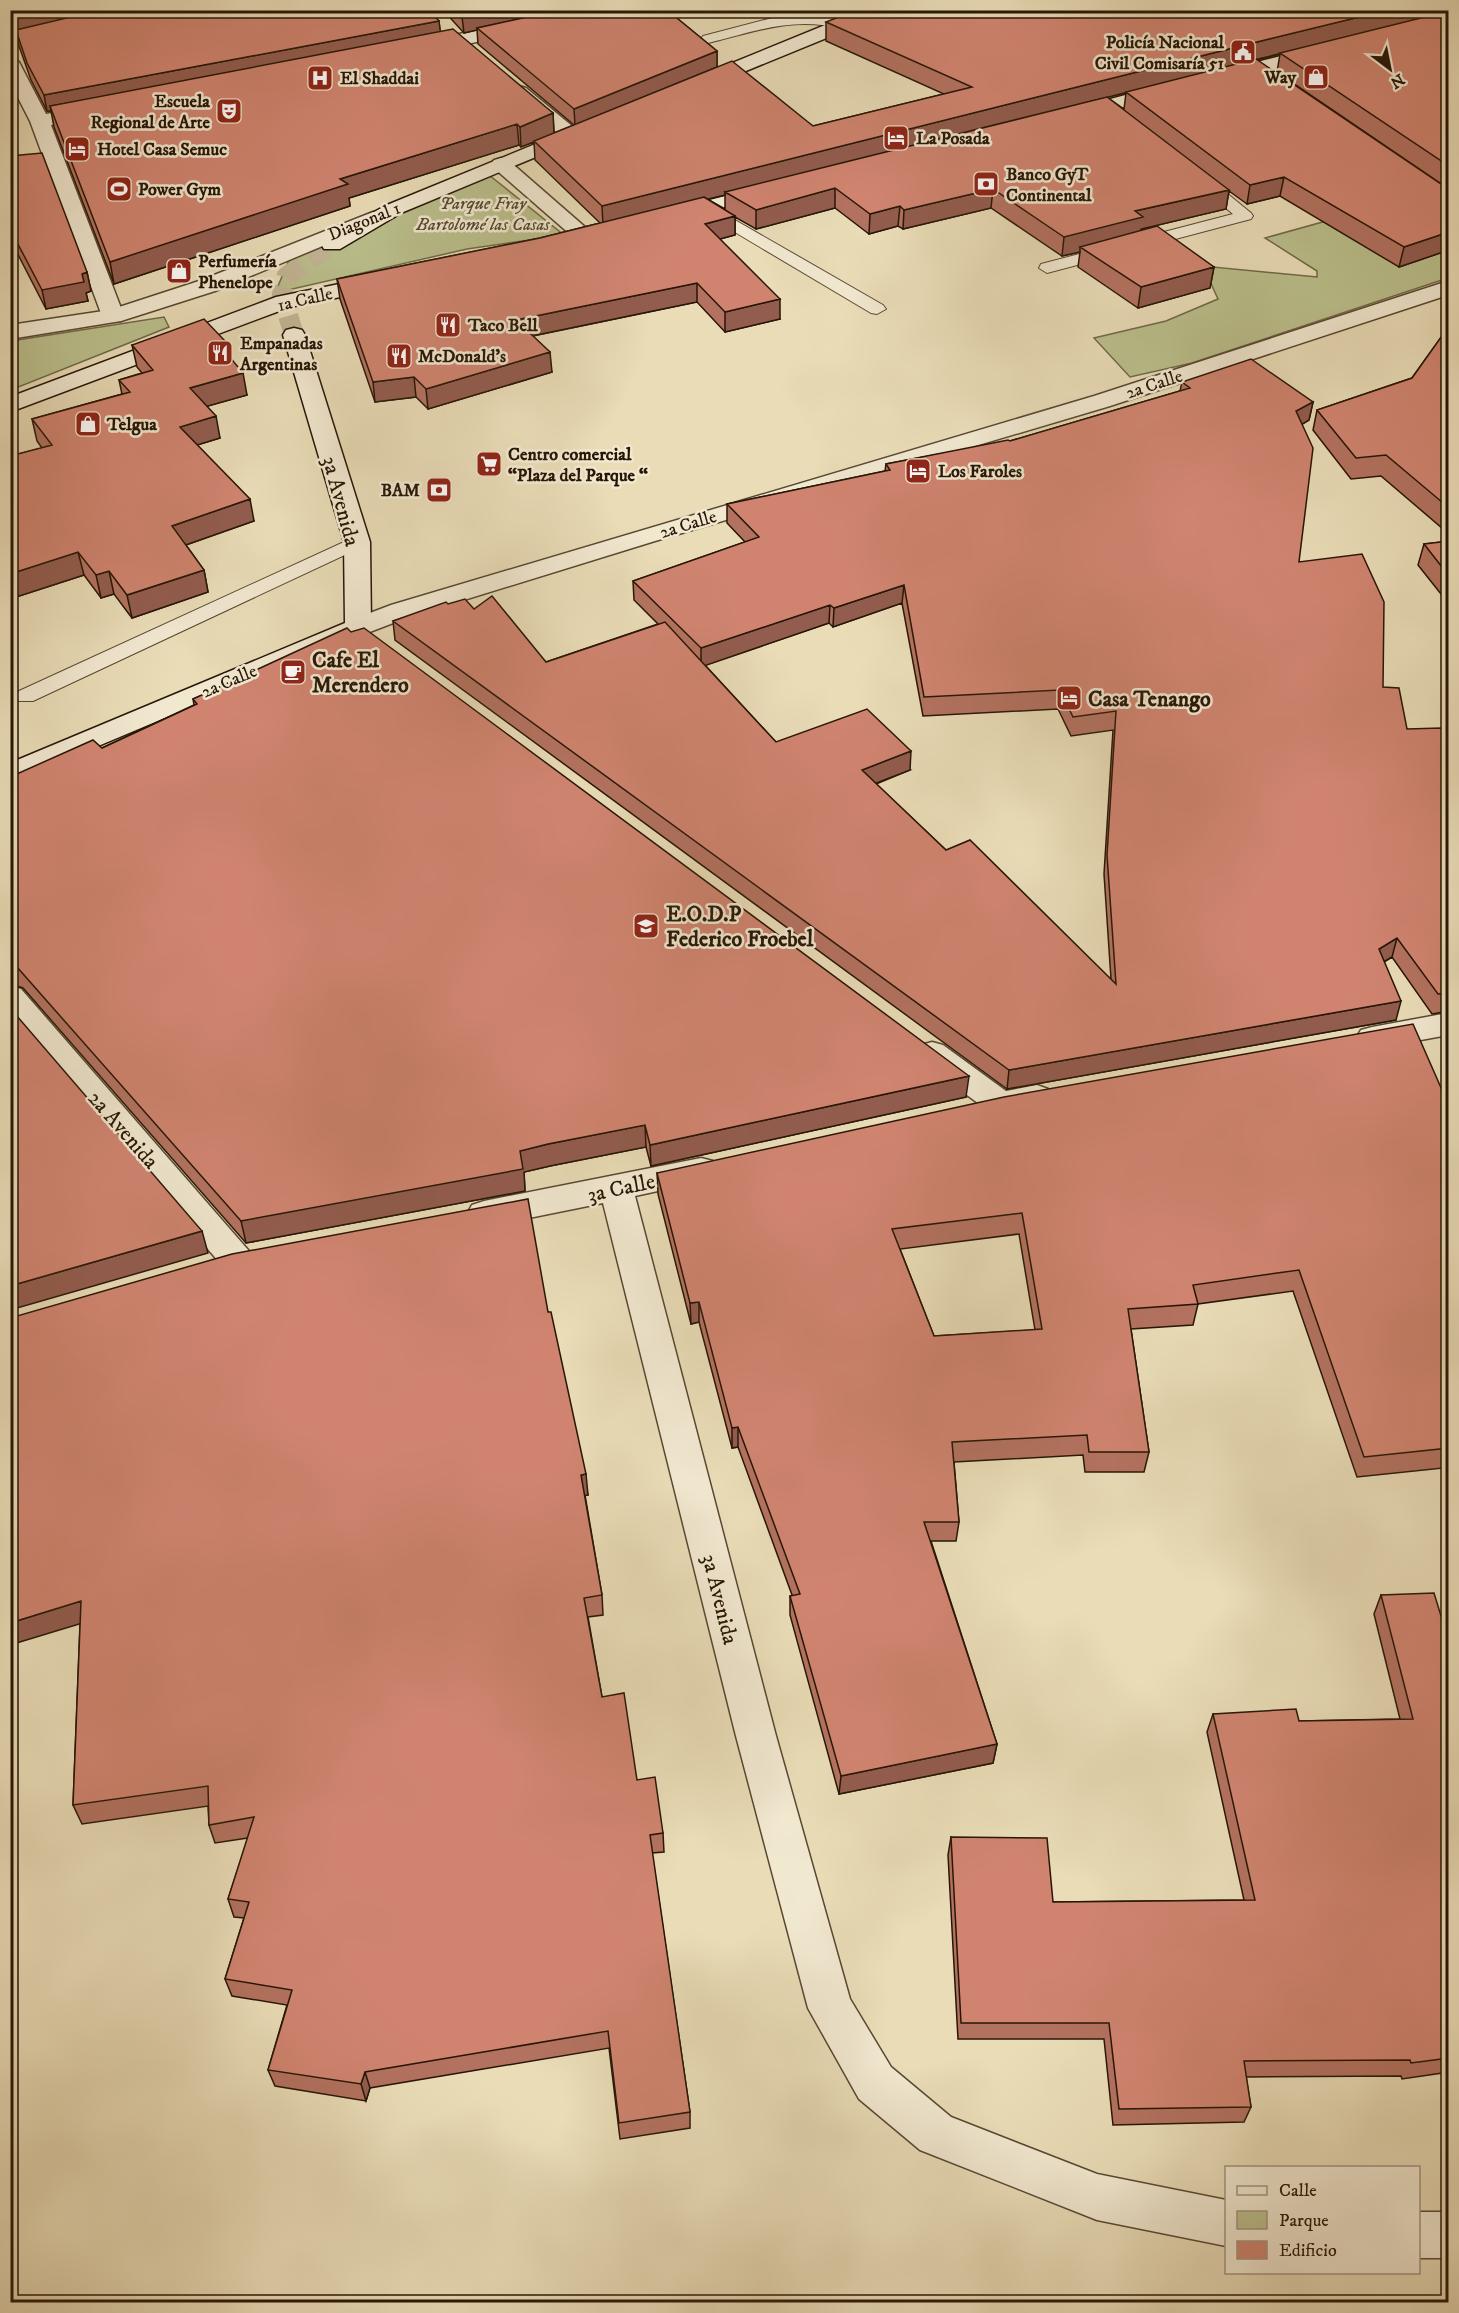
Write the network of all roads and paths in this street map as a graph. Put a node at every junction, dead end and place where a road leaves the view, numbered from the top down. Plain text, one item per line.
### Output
1 (601, 10) edge
2 (879, 10) edge
3 (844, 25) junction
4 (444, 26) dead end
5 (708, 39) dead end
6 (459, 41) junction
7 (1335, 49) edge
8 (401, 52) edge
9 (476, 56) edge
10 (10, 62) edge
11 (1255, 68) junction
12 (502, 77) edge
13 (1209, 80) edge
14 (1275, 81) edge
15 (1186, 86) edge
16 (680, 91) edge
17 (1105, 106) junction
18 (110, 108) edge
19 (1124, 120) edge
20 (40, 121) junction
21 (1048, 121) edge
22 (592, 127) edge
23 (571, 135) junction
24 (501, 164) junction
25 (1188, 170) edge
26 (784, 187) edge
27 (704, 207) junction
28 (394, 209) junction
29 (650, 221) edge
30 (607, 232) edge
31 (586, 238) junction
32 (563, 243) edge
33 (332, 244) tunnel mouth
34 (1047, 268) dead end
35 (406, 277) edge
36 (1449, 288) edge
37 (876, 309) dead end
38 (113, 316) junction
39 (10, 332) edge
40 (294, 335) tunnel mouth
41 (10, 405) edge
42 (357, 542) junction
43 (357, 627) junction
44 (386, 648) edge
45 (26, 696) dead end
46 (10, 774) edge
47 (10, 997) edge
48 (1449, 1024) edge
49 (914, 1040) edge
50 (1342, 1043) edge
51 (1071, 1091) edge
52 (1000, 1104) junction
53 (966, 1112) edge
54 (732, 1163) edge
55 (616, 1189) junction
56 (455, 1219) edge
57 (272, 1254) edge
58 (237, 1260) junction
59 (203, 1270) edge
60 (1225, 2223) edge
61 (1420, 2235) edge
62 (1449, 2235) edge

1 - 6 street
2 - 3 street
3 - 5 lane
3 - 16 street
4 - 6 street
6 - 8 street
6 - 9 street
7 - 11 street
10 - 20 street
11 - 13 street
11 - 14 street
12 - 23 street
15 - 17 street
17 - 19 lane
17 - 21 street
18 - 20 street
20 - 38 street
22 - 23 street, Diagonal 1
23 - 24 street, Diagonal 1
24 - 28 street, Diagonal 1
24 - 31 street
25 - 34 lane
26 - 27 street
27 - 29 street
27 - 37 lane
28 - 33 street
28 - 38 street, Diagonal 1
30 - 31 street
31 - 32 street
35 - 41 street, 1a Calle
36 - 43 street, 2a Calle
38 - 39 street
40 - 42 street, 3a Avenida
42 - 43 street, 3a Avenida
42 - 45 lane
43 - 44 street
43 - 46 street, 2a Calle
47 - 58 street, 2a Avenida
48 - 50 street
49 - 52 street
51 - 52 street
52 - 53 street
54 - 55 street, 3a Calle
55 - 56 street, 3a Calle
55 - 60 street, 3a Avenida
57 - 58 street
58 - 59 street
61 - 62 street

